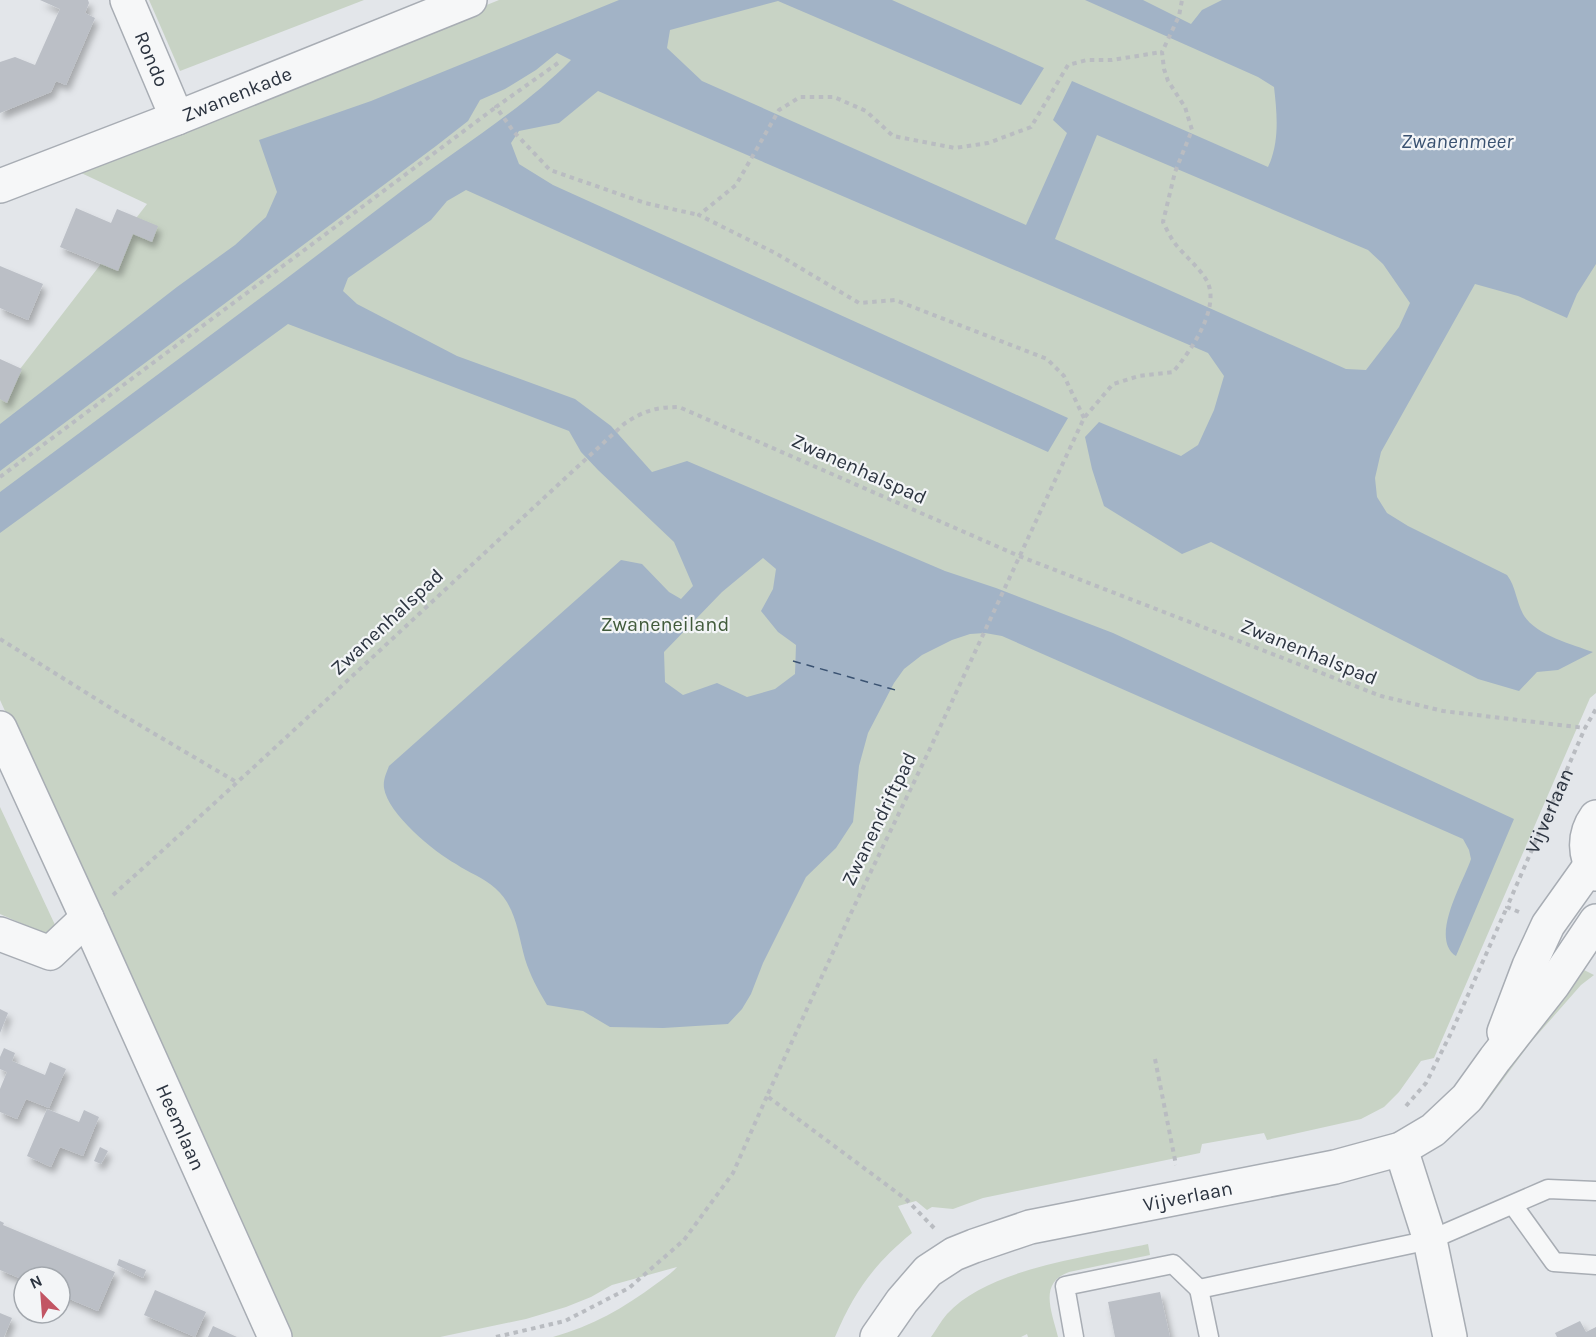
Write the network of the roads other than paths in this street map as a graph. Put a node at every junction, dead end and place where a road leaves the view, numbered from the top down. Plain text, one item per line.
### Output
1 (127, 0) edge
2 (470, 0) edge
3 (177, 118) junction
4 (0, 186) edge
5 (0, 728) edge
6 (1596, 817) edge
7 (1593, 870) edge
8 (87, 918) junction
9 (1596, 921) edge
10 (0, 934) edge
11 (1495, 1059) junction
12 (1401, 1149) junction
13 (1596, 1191) edge
14 (1513, 1205) junction
15 (1431, 1240) junction
16 (1596, 1266) edge
17 (1199, 1289) junction
18 (275, 1337) edge
19 (877, 1337) edge
20 (1074, 1337) edge
21 (1209, 1337) edge
22 (1450, 1337) edge

1 - 3 street, Rondo
2 - 3 street, Zwanenkade
3 - 4 street, Zwanenkade
5 - 8 street, Heemlaan
6 - 7 street
7 - 11 street, Vijverlaan
8 - 10 street
8 - 18 street, Heemlaan
9 - 11 street, Vijverlaan
11 - 12 street, Vijverlaan
12 - 15 street
12 - 19 street, Vijverlaan
13 - 14 lane
14 - 15 lane
14 - 16 lane
15 - 17 lane
15 - 22 street
17 - 20 lane
17 - 21 lane

